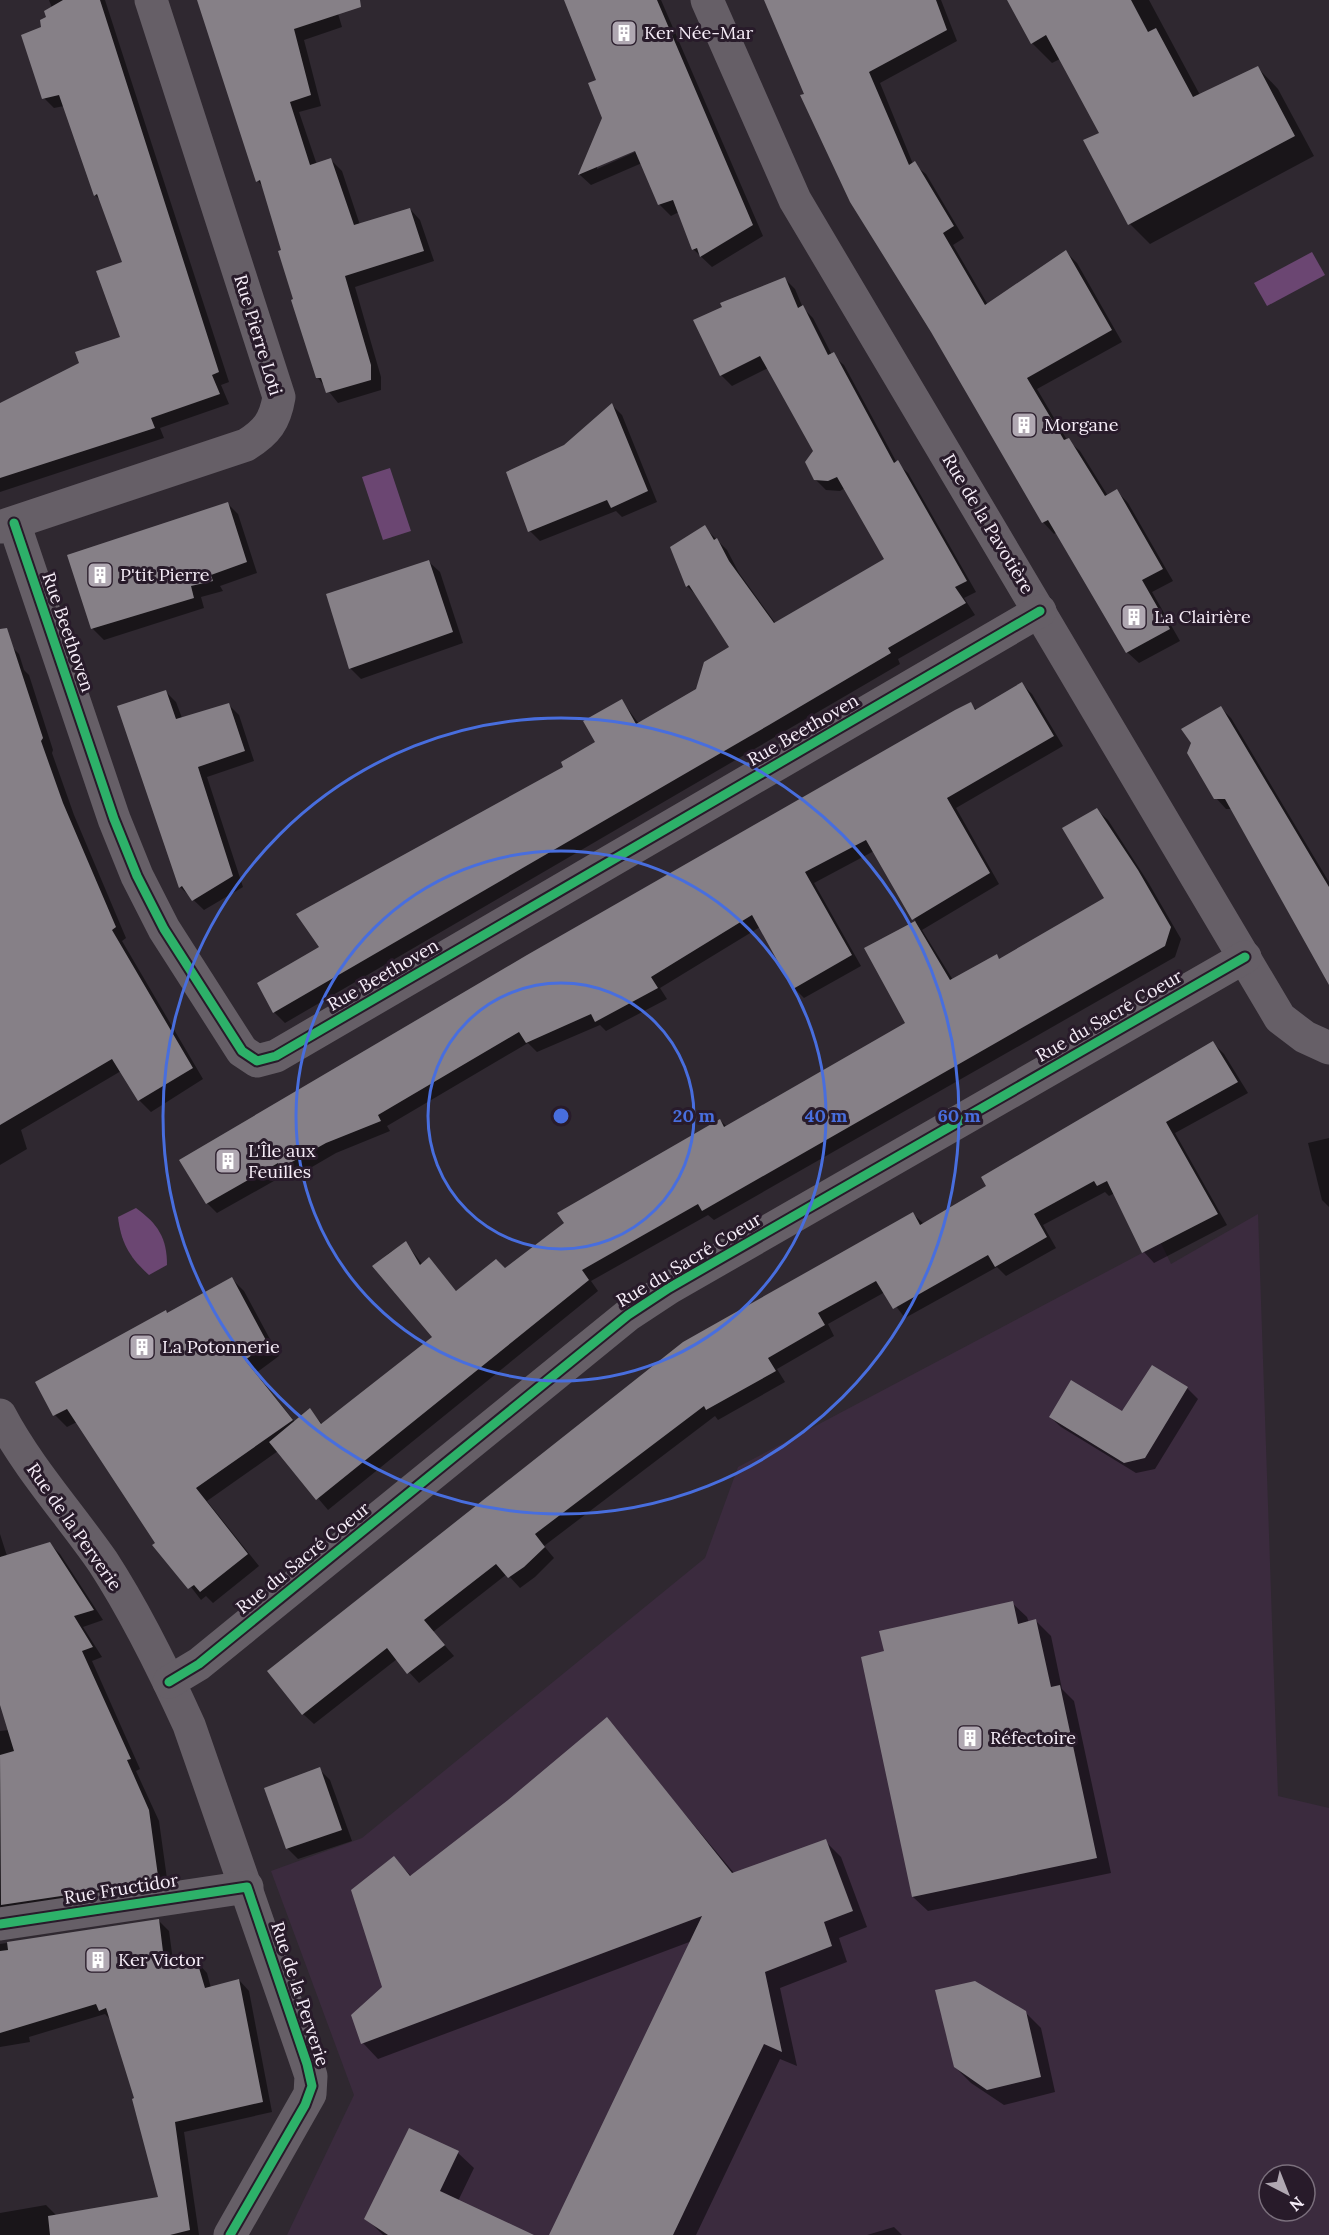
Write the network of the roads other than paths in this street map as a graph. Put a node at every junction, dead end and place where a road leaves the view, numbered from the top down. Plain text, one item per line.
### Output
1 (151, 0) edge
2 (706, 0) edge
3 (7, 525) edge
4 (1040, 611) junction
5 (1245, 957) junction
6 (1329, 1048) edge
7 (0, 1415) edge
8 (169, 1682) junction
9 (247, 1887) junction
10 (0, 1924) edge
11 (230, 2235) edge

1 - 3 street, Rue Pierre Loti
2 - 4 street, Rue de la Pavotière
3 - 4 street, Rue Beethoven
4 - 5 street, Rue de la Pavotière
5 - 6 street, Rue de la Pavotière
5 - 8 street, Rue du Sacré Coeur
7 - 8 street, Rue de la Perverie
8 - 9 street, Rue de la Perverie
9 - 10 street, Rue Fructidor
9 - 11 street, Rue de la Perverie

